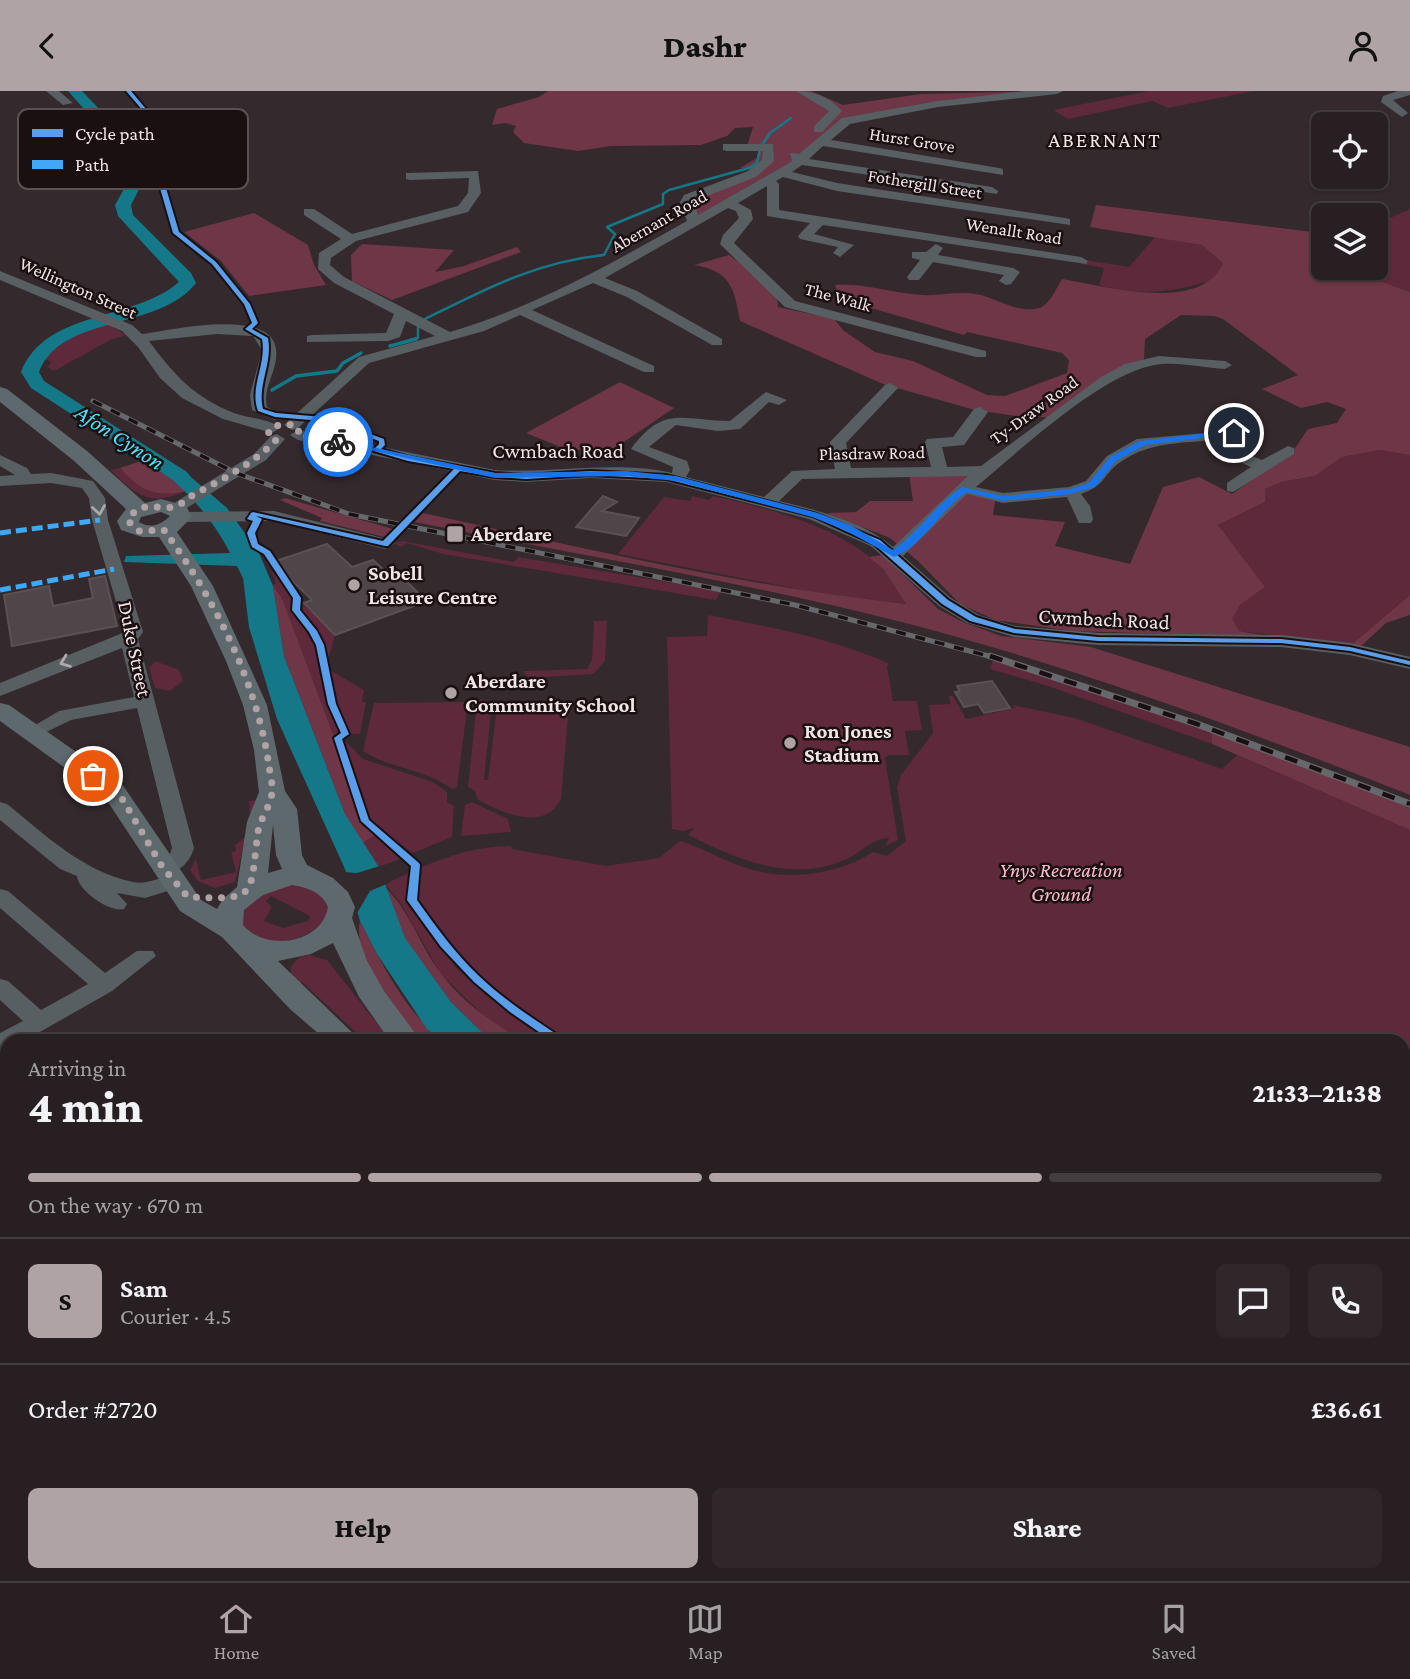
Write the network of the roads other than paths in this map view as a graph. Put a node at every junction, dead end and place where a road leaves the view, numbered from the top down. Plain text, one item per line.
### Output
1 (52, 91) edge
2 (802, 91) edge
3 (1057, 91) edge
4 (1410, 91) edge
5 (67, 103) dead end
6 (1405, 114) edge
7 (819, 142) junction
8 (727, 147) dead end
9 (799, 161) junction
10 (999, 172) dead end
11 (781, 173) junction
12 (410, 176) dead end
13 (766, 181) junction
14 (992, 191) dead end
15 (725, 203) junction
16 (309, 212) dead end
17 (437, 216) junction
18 (694, 221) junction
19 (818, 222) junction
20 (1065, 222) dead end
21 (453, 226) dead end
22 (351, 238) junction
23 (942, 240) junction
24 (840, 253) dead end
25 (923, 256) junction
26 (1080, 261) dead end
27 (0, 275) edge
28 (914, 277) dead end
29 (593, 278) junction
30 (1006, 281) dead end
31 (521, 310) junction
32 (402, 311) junction
33 (449, 337) junction
34 (142, 338) junction
35 (312, 339) dead end
36 (717, 342) dead end
37 (981, 354) dead end
38 (1225, 365) dead end
39 (649, 369) dead end
40 (890, 388) dead end
41 (0, 393) edge
42 (767, 397) dead end
43 (980, 412) dead end
44 (275, 427) junction
45 (295, 430) junction
46 (1288, 451) dead end
47 (0, 460) edge
48 (1263, 466) junction
49 (940, 471) junction
50 (987, 471) junction
51 (844, 473) junction
52 (24, 478) junction
53 (676, 479) junction
54 (0, 481) edge
55 (1233, 487) dead end
56 (965, 489) junction
57 (1070, 492) junction
58 (768, 502) junction
59 (183, 508) junction
60 (1085, 519) dead end
61 (385, 544) dead end
62 (894, 554) junction
63 (130, 639) junction
64 (1410, 663) edge
65 (0, 690) edge
66 (146, 701) junction
67 (0, 710) edge
68 (32, 733) junction
69 (272, 792) junction
70 (0, 809) edge
71 (68, 864) junction
72 (307, 877) junction
73 (175, 882) junction
74 (245, 892) junction
75 (0, 897) edge
76 (116, 904) dead end
77 (339, 919) junction
78 (239, 937) junction
79 (300, 947) junction
80 (145, 956) dead end
81 (352, 961) junction
82 (281, 982) junction
83 (104, 985) junction
84 (0, 987) edge
85 (38, 1022) junction
86 (17, 1034) edge
87 (338, 1034) edge
88 (401, 1034) edge

1 - 5 street
2 - 9 street
3 - 7 street, Abernant Road
4 - 6 street
7 - 9 street, Abernant Road
7 - 10 street, Hurst Grove
8 - 18 street
9 - 11 street, Abernant Road
9 - 14 street
11 - 13 street, Abernant Road
11 - 20 street, Fothergill Street
12 - 17 street
13 - 15 street, Abernant Road
13 - 19 street, Wenallt Road
15 - 18 street, Abernant Road
15 - 37 street, The Walk
16 - 22 street
17 - 21 street
17 - 22 street
18 - 29 street, Abernant Road
19 - 23 street, Wenallt Road
19 - 24 street
22 - 32 street
23 - 25 street, Wenallt Road
23 - 26 street, Wenallt Road
25 - 28 street, Wenallt Road
25 - 30 street
27 - 34 street, Wellington Street
29 - 31 street, Abernant Road
29 - 36 street
31 - 33 street, Abernant Road
31 - 39 street
32 - 33 street
32 - 35 street
33 - 45 street, Abernant Road
34 - 44 street, Wellington Street
34 - 44 street
38 - 50 street, Ty-Draw Road
40 - 51 street
41 - 59 main road
42 - 53 street
43 - 49 street
44 - 45 street
44 - 59 street
45 - 53 street, Cwmbach Road
46 - 48 street
47 - 52 street
48 - 55 street
48 - 57 street
49 - 50 street, Plasdraw Road
49 - 51 street, Plasdraw Road
50 - 56 street, Ty-Draw Road
51 - 58 street, Plasdraw Road
52 - 54 street, Duke Street
52 -> 63 street, Duke Street
53 - 58 street, Cwmbach Road
56 - 57 street
56 - 62 street, Ty-Draw Road
57 - 60 street
58 - 62 street, Cwmbach Road
59 - 61 street
59 - 69 main road
62 - 64 street, Cwmbach Road
63 -> 65 street
63 - 66 street, Duke Street
66 - 68 street
66 - 73 street, Duke Street
67 - 68 main road
68 - 73 main road
69 - 72 main road
69 - 74 main road
70 - 71 street
71 - 73 street
71 - 76 street
72 - 74 main road
72 - 77 main road
73 - 74 main road
73 - 78 main road
74 - 78 main road
75 - 83 street
77 - 79 main road
77 - 81 main road
78 - 79 main road
78 - 82 main road
79 - 81 main road
79 - 82 main road
80 - 83 street
81 - 88 main road
82 - 87 main road
83 - 85 street
84 - 85 street
85 - 86 street

